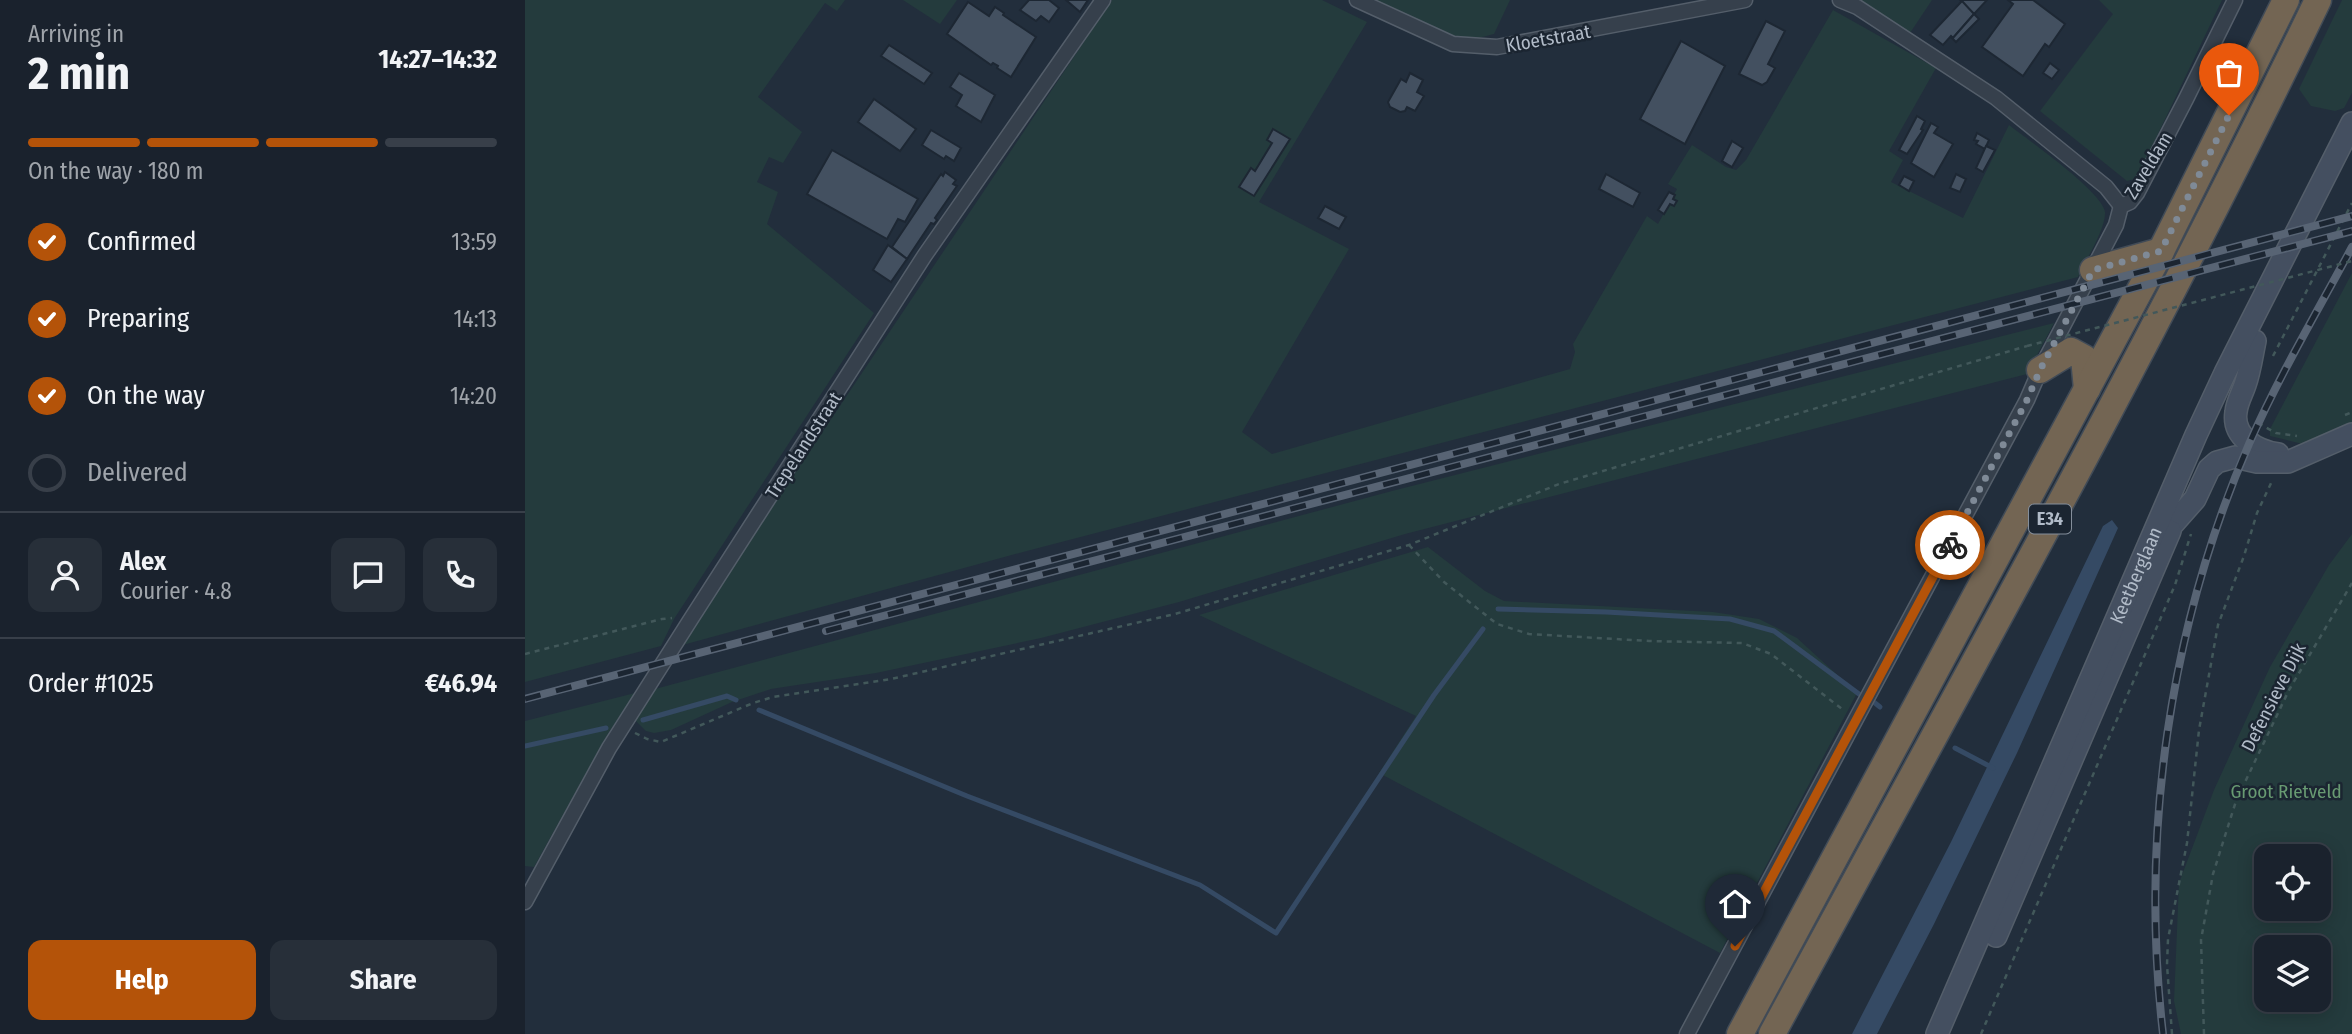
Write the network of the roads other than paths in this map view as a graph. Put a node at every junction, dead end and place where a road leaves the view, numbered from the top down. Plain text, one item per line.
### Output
1 (1103, 0) edge
2 (1357, 0) edge
3 (1745, 0) edge
4 (1840, 0) edge
5 (2235, 0) edge
6 (2286, 0) edge
7 (2318, 0) edge
8 (2352, 123) edge
9 (2352, 154) edge
10 (2121, 206) junction
11 (2161, 251) junction
12 (2093, 270) junction
13 (2255, 341) junction
14 (2040, 370) junction
15 (2087, 389) junction
16 (2352, 434) edge
17 (2306, 455) junction
18 (2172, 525) junction
19 (525, 902) edge
20 (1687, 1034) edge
21 (1740, 1034) edge
22 (1772, 1034) edge
23 (1937, 1034) edge
24 (1954, 1034) edge

1 - 19 street, Trepelandstraat
2 - 3 street, Kloetstraat
4 - 10 street
5 - 10 street, Zaveldam
6 - 11 highway, E34
7 - 22 highway, E34
8 - 23 main road, Keetberglaan
9 - 13 main road, Keetberglaan
10 - 12 street, Zaveldam
11 - 12 highway
11 - 15 highway, E34
12 - 14 street, Zaveldam
13 - 17 main road
13 - 18 main road, Keetberglaan
14 - 15 highway
14 - 20 street, Zaveldam
15 - 21 highway, E34
16 - 17 main road
17 - 18 main road
18 - 24 main road, Keetberglaan

